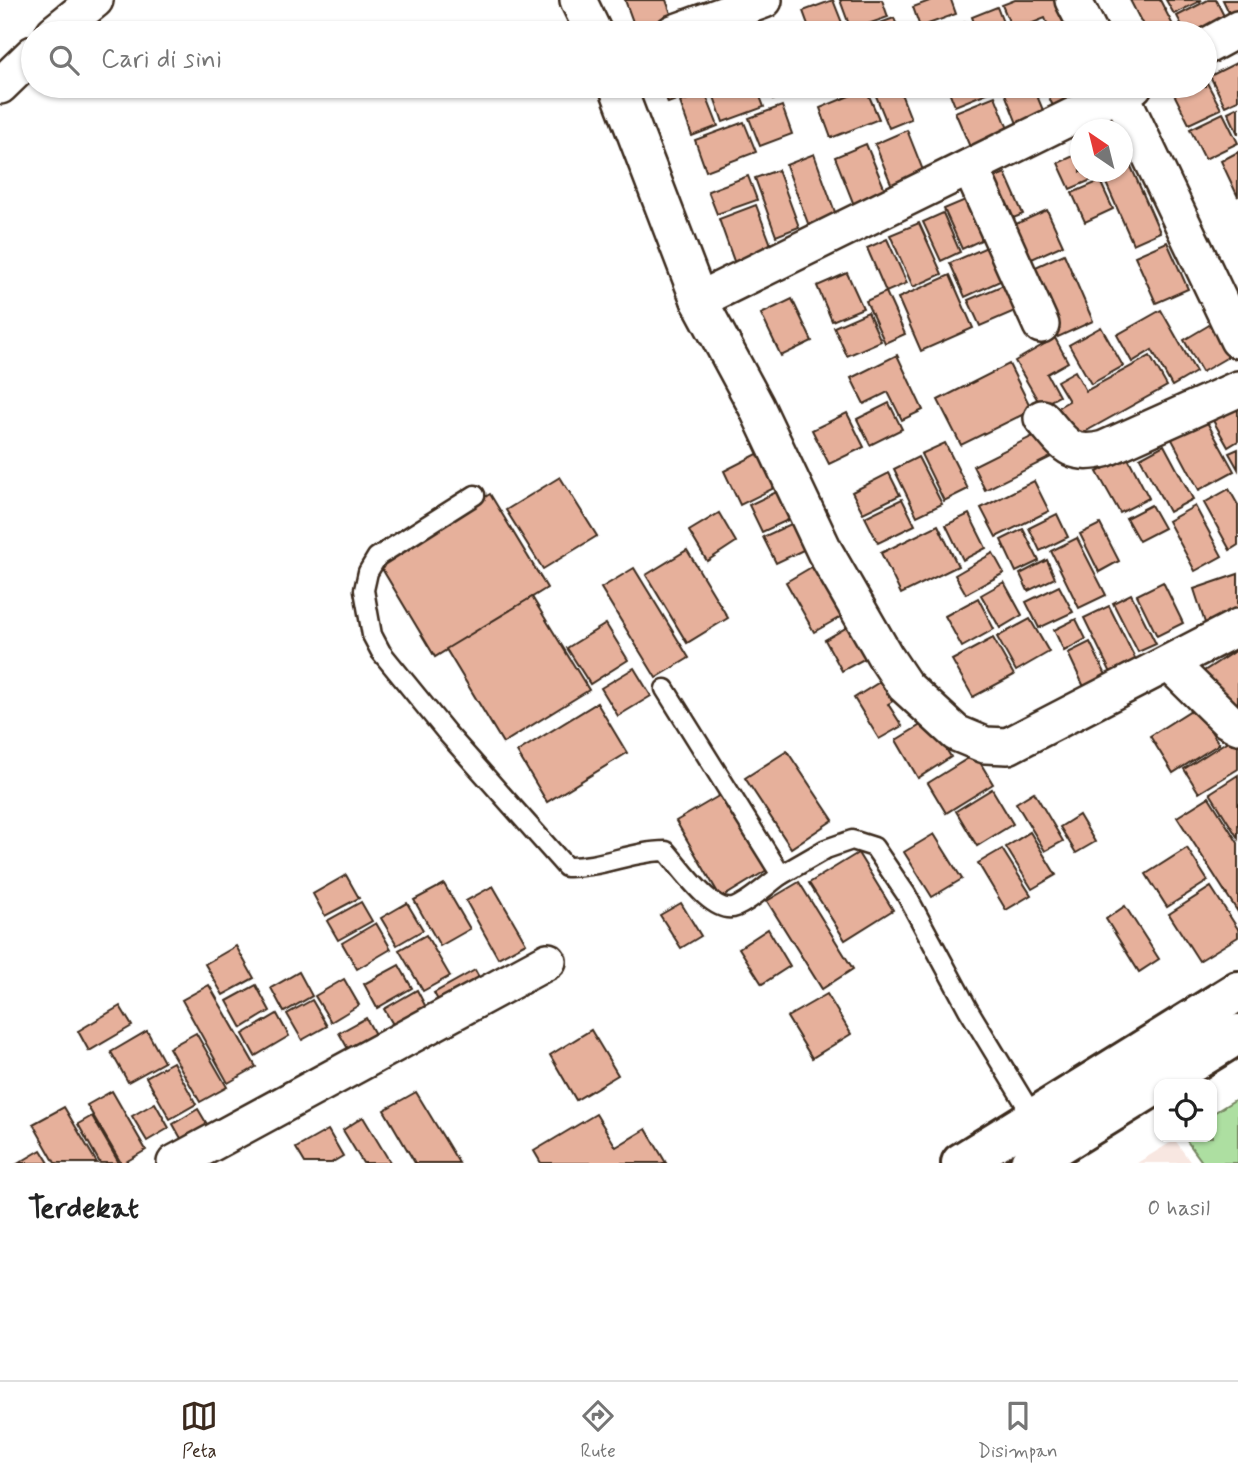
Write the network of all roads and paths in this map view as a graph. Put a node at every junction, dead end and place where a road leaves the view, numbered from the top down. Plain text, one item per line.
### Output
1 (95, 0) edge
2 (578, 0) edge
3 (764, 0) edge
4 (1073, 0) edge
5 (69, 21) edge
6 (588, 21) edge
7 (706, 21) edge
8 (1084, 21) edge
9 (1238, 29) edge
10 (1217, 40) edge
11 (21, 66) edge
12 (0, 86) edge
13 (622, 98) edge
14 (1105, 98) edge
15 (1129, 98) edge
16 (970, 167) junction
17 (699, 300) junction
18 (1041, 326) dead end
19 (1238, 340) edge
20 (1238, 389) edge
21 (1042, 418) dead end
22 (475, 495) dead end
23 (1238, 627) edge
24 (1169, 663) junction
25 (665, 689) dead end
26 (1238, 726) edge
27 (781, 875) junction
28 (548, 961) dead end
29 (1238, 991) edge
30 (1238, 1034) edge
31 (1028, 1108) junction
32 (175, 1163) edge
33 (961, 1163) edge
34 (1030, 1163) edge

1 - 5 street
2 - 6 street
3 - 7 street
4 - 8 street
9 - 10 street
11 - 12 street
13 - 17 street
14 - 16 street
15 - 19 street
16 - 17 street
16 - 18 street
17 - 24 street
20 - 21 street
22 - 27 lane
23 - 24 street
24 - 26 street
25 - 27 lane
27 - 31 lane
28 - 32 street
29 - 31 highway
30 - 34 highway
31 - 33 highway

